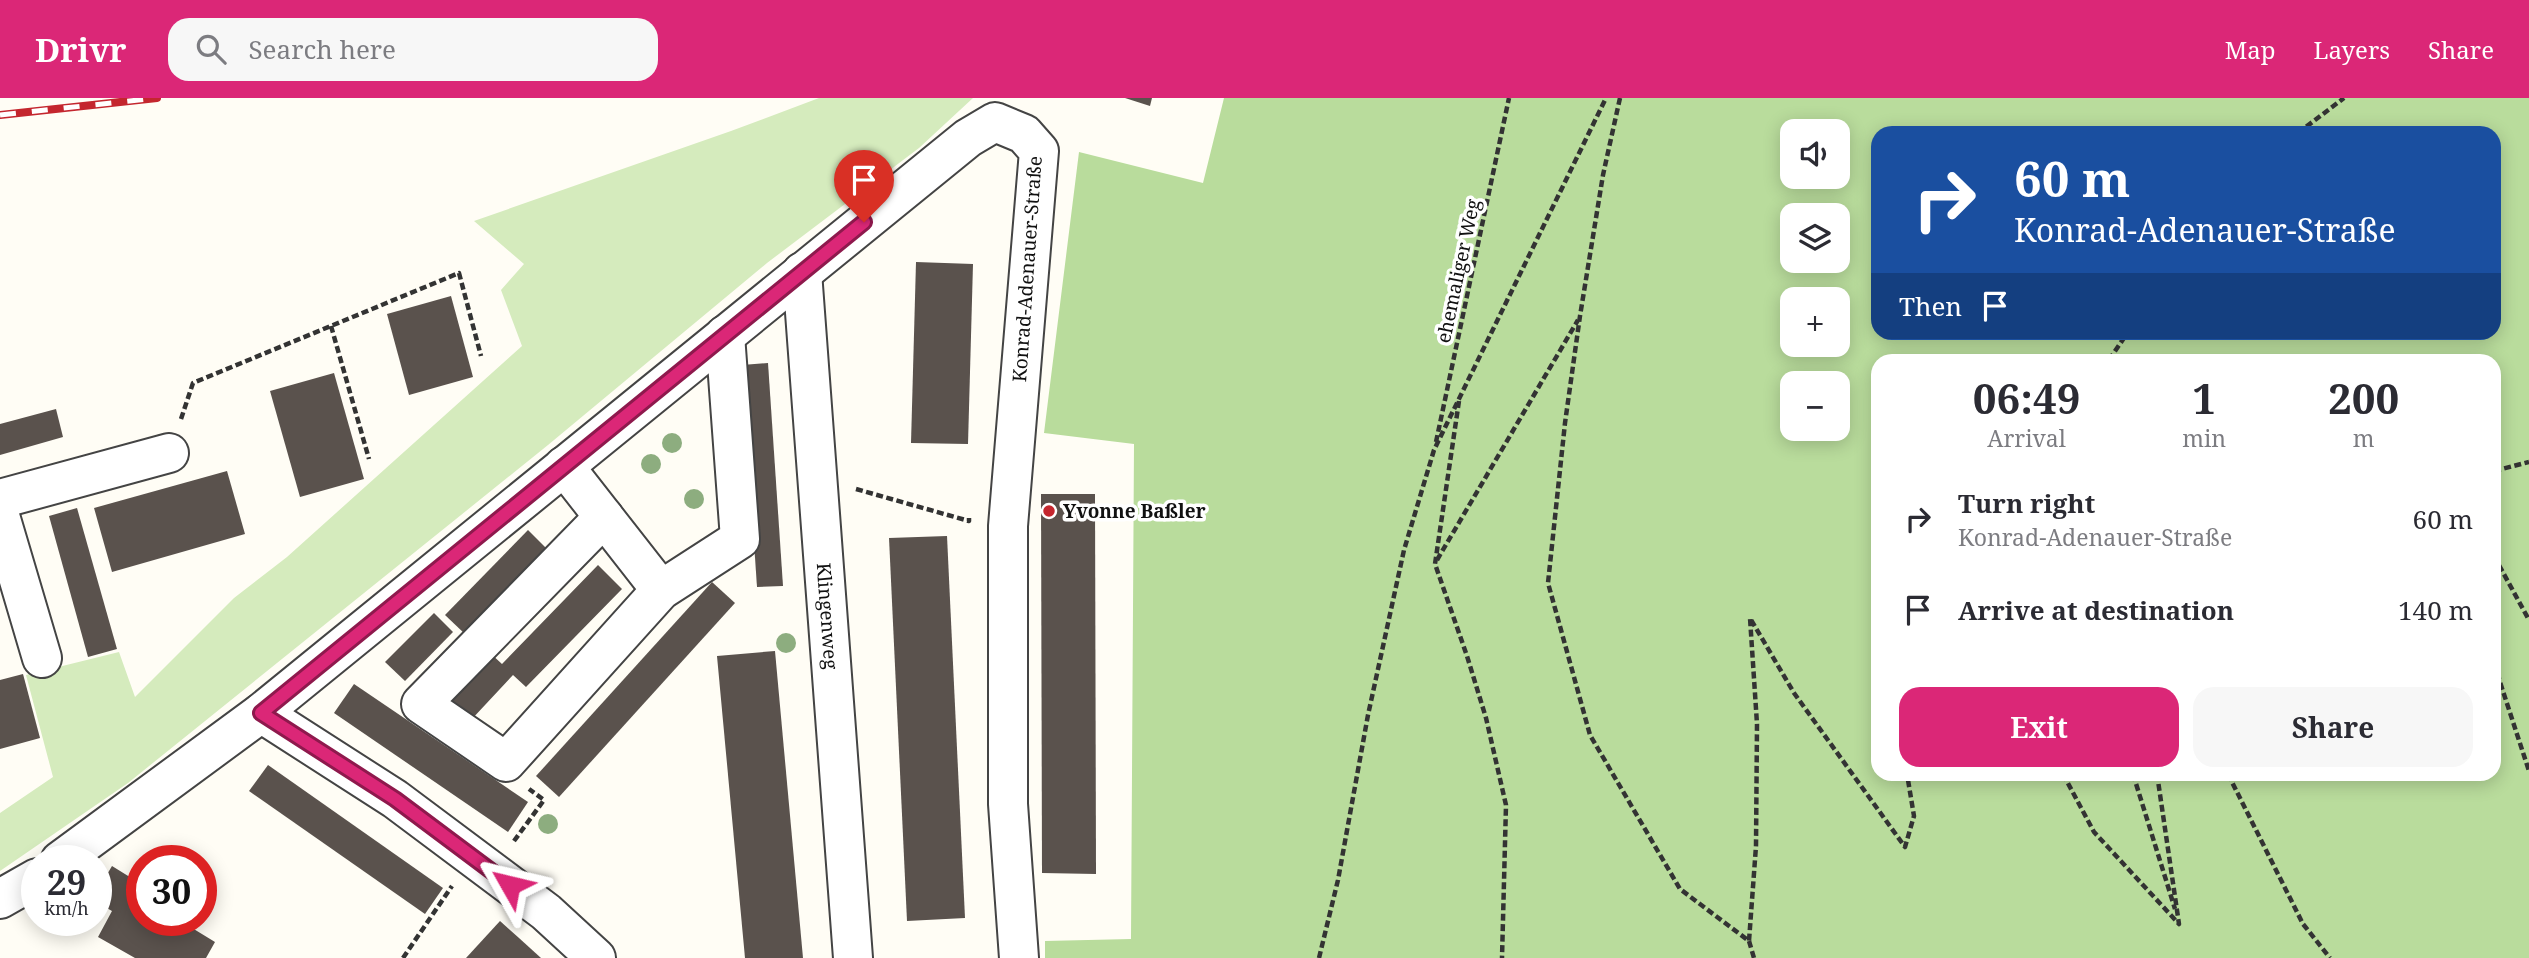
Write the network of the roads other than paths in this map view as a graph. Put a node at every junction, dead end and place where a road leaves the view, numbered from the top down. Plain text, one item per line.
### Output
1 (802, 272) junction
2 (725, 335) junction
3 (169, 453) road end
4 (564, 466) junction
5 (0, 499) edge
6 (0, 516) edge
7 (604, 517) junction
8 (661, 590) junction
9 (42, 658) dead end
10 (261, 713) junction
11 (82, 845) edge
12 (21, 887) edge
13 (0, 899) edge
14 (596, 958) edge
15 (853, 958) edge
16 (1019, 958) edge

1 - 2 street, Konrad-Adenauer-Straße
1 - 15 street, Klingenweg
1 - 16 street, Konrad-Adenauer-Straße
2 - 4 street, Konrad-Adenauer-Straße
2 - 8 street
3 - 5 street
4 - 7 street
4 - 10 street, Konrad-Adenauer-Straße
6 - 9 street
7 - 8 street
7 - 8 street
10 - 11 street, Konrad-Adenauer-Straße
10 - 14 street
12 - 13 street

